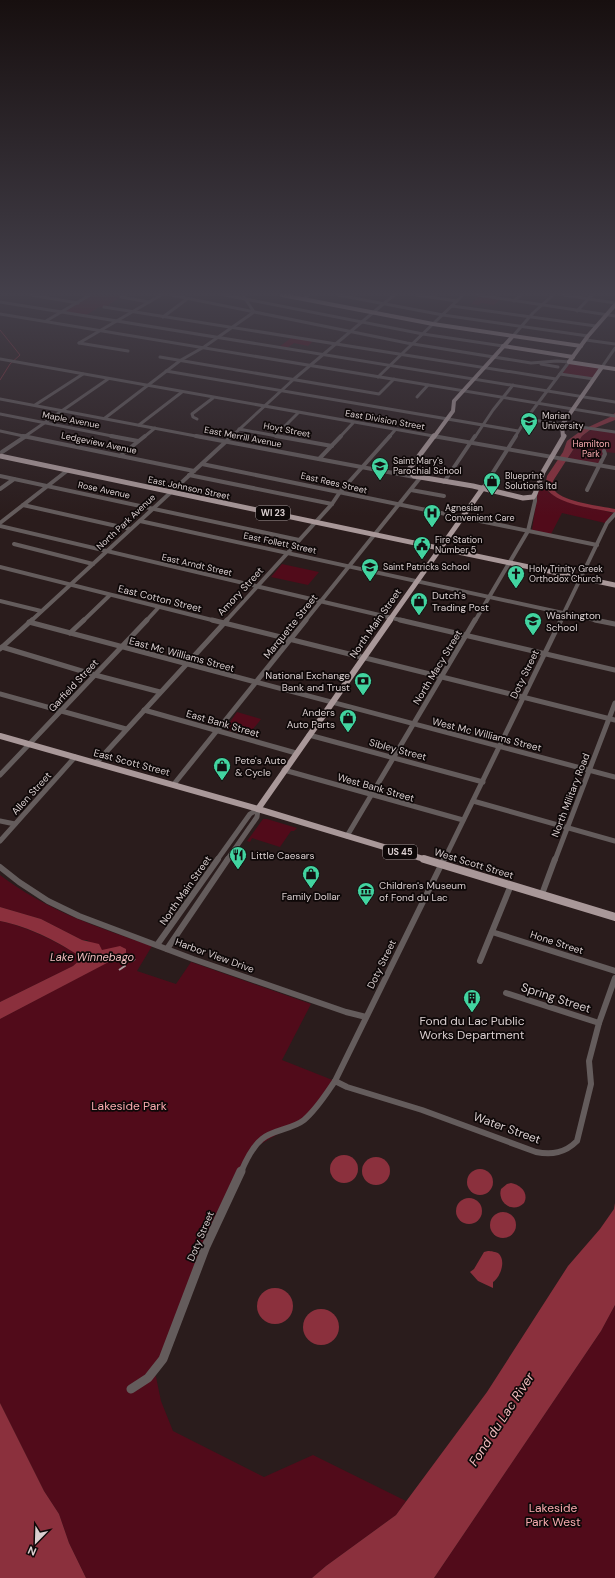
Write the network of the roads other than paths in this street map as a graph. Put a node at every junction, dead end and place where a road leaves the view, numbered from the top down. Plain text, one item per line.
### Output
1 (483, 368) edge
2 (53, 369) edge
3 (169, 369) edge
4 (232, 369) edge
5 (307, 369) edge
6 (331, 369) edge
7 (387, 369) edge
8 (407, 369) edge
9 (487, 369) edge
10 (564, 369) edge
11 (601, 369) edge
12 (166, 371) junction
13 (83, 374) junction
14 (560, 374) junction
15 (378, 377) junction
16 (108, 379) junction
17 (294, 379) junction
18 (394, 379) junction
19 (473, 379) junction
20 (556, 379) junction
21 (594, 379) junction
22 (428, 385) junction
23 (513, 385) junction
24 (148, 386) junction
25 (282, 391) junction
26 (462, 391) junction
27 (547, 391) junction
28 (182, 392) junction
29 (417, 397) dead end
30 (581, 397) junction
31 (213, 398) junction
32 (503, 398) junction
33 (0, 399) edge
34 (615, 402) edge
35 (538, 403) junction
36 (35, 405) junction
37 (264, 407) junction
38 (572, 409) junction
39 (61, 410) junction
40 (298, 413) junction
41 (0, 414) edge
42 (613, 416) edge
43 (105, 418) junction
44 (197, 419) dead end
45 (447, 419) junction
46 (526, 419) junction
47 (44, 423) junction
48 (353, 423) junction
49 (139, 425) junction
50 (483, 425) junction
51 (573, 426) joint
52 (284, 427) dead end
53 (562, 427) junction
54 (155, 428) junction
55 (239, 429) junction
56 (395, 430) junction
57 (0, 431) edge
58 (518, 431) junction
59 (615, 432) edge
60 (25, 436) junction
61 (434, 437) junction
62 (138, 441) junction
63 (226, 442) junction
64 (470, 443) junction
65 (332, 446) junction
66 (507, 449) junction
67 (604, 451) dead end
68 (1, 454) edge
69 (120, 456) junction
70 (552, 457) junction
71 (319, 459) junction
72 (202, 464) junction
73 (599, 465) junction
74 (362, 467) junction
75 (615, 468) edge
76 (68, 470) junction
77 (409, 470) junction
78 (194, 471) junction
79 (189, 475) junction
80 (403, 475) junction
81 (0, 476) edge
82 (420, 478) junction
83 (14, 479) junction
84 (444, 482) junction
85 (48, 486) junction
86 (0, 489) edge
87 (411, 490) junction
88 (482, 490) junction
89 (587, 490) dead end
90 (171, 492) junction
91 (340, 493) junction
92 (535, 494) junction
93 (444, 496) dead end
94 (523, 498) junction
95 (332, 504) junction
96 (534, 504) junction
97 (23, 505) junction
98 (399, 505) junction
99 (152, 509) junction
100 (615, 514) edge
101 (462, 518) junction
102 (140, 521) junction
103 (316, 522) junction
104 (0, 523) edge
105 (0, 526) edge
106 (130, 529) junction
107 (528, 531) junction
108 (376, 534) junction
109 (298, 540) junction
110 (14, 544) dead end
111 (597, 545) junction
112 (441, 548) junction
113 (106, 551) junction
114 (287, 553) junction
115 (509, 562) junction
116 (93, 564) junction
117 (0, 567) edge
118 (349, 567) junction
119 (581, 577) junction
120 (417, 582) junction
121 (70, 585) junction
122 (615, 585) edge
123 (256, 587) junction
124 (110, 595) junction
125 (490, 597) junction
126 (0, 602) edge
127 (321, 602) junction
128 (159, 607) junction
129 (40, 613) junction
130 (564, 614) junction
131 (391, 618) junction
132 (29, 622) junction
133 (223, 623) junction
134 (615, 624) edge
135 (70, 633) junction
136 (467, 635) junction
137 (290, 640) junction
138 (121, 647) junction
139 (1, 648) edge
140 (545, 654) junction
141 (363, 658) junction
142 (185, 664) junction
143 (615, 670) edge
144 (95, 675) junction
145 (442, 678) junction
146 (256, 683) junction
147 (160, 692) junction
148 (0, 694) edge
149 (523, 698) junction
150 (331, 703) junction
151 (615, 703) edge
152 (144, 710) junction
153 (61, 711) junction
154 (612, 719) edge
155 (413, 724) junction
156 (126, 729) junction
157 (217, 731) junction
158 (309, 735) junction
159 (0, 736) edge
160 (30, 743) junction
161 (500, 746) junction
162 (296, 753) junction
163 (75, 757) junction
164 (393, 758) junction
165 (96, 763) junction
166 (284, 770) junction
167 (589, 770) junction
168 (0, 775) edge
169 (615, 777) edge
170 (483, 782) junction
171 (174, 784) junction
172 (372, 795) junction
173 (473, 801) junction
174 (258, 809) junction
175 (463, 820) junction
176 (0, 821) edge
177 (15, 824) junction
178 (566, 828) junction
179 (347, 836) junction
180 (0, 841) edge
181 (615, 841) edge
182 (442, 864) junction
183 (0, 867) edge
184 (511, 885) junction
185 (542, 894) junction
186 (615, 917) edge
187 (492, 932) junction
188 (157, 945) junction
189 (167, 949) junction
190 (480, 961) dead end
191 (615, 971) edge
192 (615, 978) edge
193 (506, 993) dead end
194 (366, 1017) junction
195 (599, 1023) junction
196 (335, 1081) junction
197 (131, 1389) dead end

1 - 19 main road
2 - 13 street, East Division Street
3 - 12 street
4 - 17 street
5 - 17 street, North Park Avenue
6 - 15 street
7 - 15 street
8 - 19 street
9 - 20 street
10 - 14 street, North Main Street
11 - 21 main road, North Macy Street
12 - 24 street
12 - 25 street
13 - 16 street, East Division Street
13 - 36 street
14 - 20 street, North Main Street
14 - 21 street
15 - 18 street
16 - 24 street, East Division Street
16 - 39 street
17 - 18 street
17 - 25 street, North Park Avenue
18 - 22 street
19 - 23 street
19 - 26 main road
20 - 27 street, North Main Street
21 - 30 main road, North Macy Street
22 - 26 street
22 - 29 street
23 - 27 street
23 - 32 street
24 - 28 street, East Division Street
24 - 43 street
25 - 37 street, North Park Avenue
25 - 45 street
26 - 32 street
26 - 45 main road
27 - 30 street
27 - 35 street, North Main Street
28 - 31 street, East Division Street
28 - 49 street
30 - 34 street
30 - 38 main road, North Macy Street
31 - 37 street, East Division Street
31 - 44 street
32 - 35 street
32 - 50 street
33 - 36 street, East Merrill Avenue
35 - 38 street
35 - 46 street, North Main Street
36 - 39 street, East Merrill Avenue
37 - 40 street, East Division Street
37 - 55 street, North Park Avenue
38 - 42 street
38 - 53 main road, North Macy Street
39 - 43 street, East Merrill Avenue
39 - 47 street
40 - 48 street, East Division Street
40 - 52 street
41 - 47 street, Maple Avenue
43 - 49 street, East Merrill Avenue
45 - 50 street
45 - 61 main road
46 - 53 street
46 - 58 street, North Main Street
47 - 60 street
47 - 62 street, Maple Avenue
48 - 56 street, East Division Street
48 - 65 street
49 - 54 street, East Merrill Avenue
50 - 58 street
50 - 64 street
51 - 53 main road
51 - 59 street
53 - 70 main road, North Macy Street
54 - 62 street
54 - 63 street, East Merrill Avenue
55 - 63 street, North Park Avenue
55 - 65 street, Hoyt Street
56 - 61 street, East Division Street
56 - 74 street, Amory Street
57 - 60 street, Ledgeview Avenue
58 - 66 street, North Main Street
60 - 68 street
60 - 69 street, Ledgeview Avenue
61 - 64 street, East Division Street
61 - 77 main road
62 - 69 street
63 - 71 street, East Merrill Avenue
63 - 72 street, North Park Avenue
64 - 66 street, East Division Street
64 - 84 street
65 - 71 street
66 - 70 street, East Division Street
66 - 88 street, North Main Street
67 - 73 street
68 - 76 main road, East Johnson Street / WI 23
69 - 78 street, Ledgeview Avenue
70 - 73 street, East Division Street
70 - 92 main road, North Macy Street
71 - 74 street, East Merrill Avenue
72 - 78 street, North Park Avenue
72 - 91 street, East Rees Street
73 - 75 street, East Division Street
73 - 89 street
74 - 80 street, East Merrill Avenue
74 - 91 street, Amory Street
76 - 85 street
76 - 90 main road, East Johnson Street / WI 23
77 - 80 street
77 - 82 main road
78 - 79 street, North Park Avenue
79 - 90 street, North Park Avenue
79 - 95 street
80 - 82 street, East Merrill Avenue
81 - 83 street, Rose Avenue
82 - 84 main road, East Merrill Avenue
82 - 87 street, Marquette Street
83 - 85 street, Rose Avenue
83 - 86 street
84 - 88 main road, East Merrill Avenue
85 - 97 street
85 - 99 street, Rose Avenue
87 - 93 street
87 - 98 street, Marquette Street
88 - 94 main road
88 - 101 main road, North Main Street
90 - 99 street, North Park Avenue
90 - 103 main road, East Johnson Street / WI 23
91 - 95 street, Amory Street
91 - 98 street, East Rees Street
92 - 94 main road
92 - 96 street, North Macy Street
94 - 96 street
95 - 103 street, Amory Street
96 - 107 street, North Macy Street
97 - 104 street
97 - 106 street
98 - 101 street, East Rees Street
98 - 108 street, Marquette Street
99 - 102 street, North Park Avenue
99 - 109 street, Rose Avenue
100 - 111 street, Doty Street
101 - 107 street, East Rees Street
101 - 112 main road, North Main Street
102 - 106 street, North Park Avenue
102 - 114 street, East Follett Street
103 - 108 main road, East Johnson Street / WI 23
103 - 109 street, Amory Street
105 - 113 street, East Arndt Street
106 - 113 street, North Park Avenue
107 - 111 street, East Rees Street
107 - 115 street, North Macy Street
108 - 112 main road, WI 23
108 - 118 street, Marquette Street
109 - 114 street, Amory Street
110 - 116 street
111 - 119 street, Doty Street
112 - 115 main road
112 - 120 main road, North Main Street
113 - 116 street, North Park Avenue
113 - 123 street, East Arndt Street
114 - 118 street, East Follett Street
114 - 123 street, Amory Street
115 - 119 main road
115 - 125 street, North Macy Street
116 - 121 street, North Park Avenue
117 - 121 street, East Cotton Street
118 - 120 street, East Follett Street
118 - 127 street, Marquette Street
119 - 122 main road
119 - 130 street, Doty Street
120 - 125 street, East Follett Street
120 - 131 main road, North Main Street
121 - 124 street, East Cotton Street
121 - 129 street, North Park Avenue
123 - 127 street, East Arndt Street
123 - 133 street, Amory Street
124 - 128 street, East Cotton Street
124 - 135 street
125 - 130 street, East Follett Street
125 - 136 street, North Macy Street
126 - 129 street
127 - 131 street, East Arndt Street
127 - 137 street, Marquette Street
128 - 133 street, East Cotton Street
128 - 138 street, Garfield Street
129 - 132 street, North Park Avenue
130 - 134 street, East Follett Street
130 - 140 street, Doty Street
131 - 136 street, East Arndt Street
131 - 141 main road, North Main Street
132 - 135 street, East Mc Williams Street
132 - 139 street, North Park Avenue
133 - 137 street, East Cotton Street
133 - 142 street, Amory Street
135 - 138 street, East Mc Williams Street
136 - 140 street, East Arndt Street
136 - 145 street, North Macy Street
137 - 141 street, East Cotton Street
137 - 146 street, Marquette Street
138 - 142 street, East Mc Williams Street
138 - 144 street, Garfield Street
139 - 144 street
140 - 143 street, East Arndt Street
140 - 149 street, Doty Street
141 - 145 street, East Cotton Street
141 - 150 main road, North Main Street
142 - 146 street, East Mc Williams Street
142 - 147 street, Amory Street
144 - 147 street
144 - 153 street, Garfield Street
145 - 149 street, East Cotton Street
145 - 155 street, North Macy Street
146 - 150 street, East Mc Williams Street
146 - 157 street, Marquette Street
147 - 152 street, Amory Street
148 - 153 street
149 - 154 street, East Cotton Street
149 - 161 street, Doty Street
150 - 155 street, West Mc Williams Street
150 - 158 main road, North Main Street
151 - 154 street, North Military Road
152 - 156 street, Amory Street
152 - 157 street, East Bank Street
153 - 156 street
153 - 160 street, Garfield Street
154 - 167 street, North Military Road
155 - 161 street, West Mc Williams Street
155 - 164 street, North Macy Street
156 - 165 street, Amory Street
157 - 162 street, East Bank Street
157 - 171 street, Marquette Street
158 - 162 main road, North Main Street
158 - 164 street, Sibley Street
159 - 160 main road, East Scott Street
160 - 163 main road, East Scott Street
160 - 168 street, Garfield Street
161 - 167 street, West Mc Williams Street
161 - 170 street, Doty Street
162 - 166 main road, North Main Street
163 - 165 main road, East Scott Street
163 - 177 street, Allen Street
164 - 170 street, Sibley Street
164 - 172 street, North Macy Street
165 - 171 main road, East Scott Street
166 - 172 street, West Bank Street
166 - 174 main road, North Main Street
167 - 169 street, West Mc Williams Street
167 - 178 street, North Military Road
170 - 173 street, Doty Street
171 - 174 main road, East Scott Street
172 - 175 street, West Bank Street
172 - 179 street, North Macy Street
173 - 175 street, Doty Street
173 - 178 street
174 - 179 main road, West Scott Street / US 45
174 - 188 street, North Main Street
174 - 189 street, North Main Street
175 - 182 street, Doty Street
176 - 177 street
177 - 180 street, Allen Street
178 - 181 street
178 - 185 street, North Military Road
179 - 182 main road, West Scott Street / US 45
182 - 184 main road, West Scott Street / US 45
182 - 194 street, Doty Street
183 - 188 street, Harbor View Drive
184 - 185 main road, West Scott Street / US 45
184 - 187 street
185 - 186 main road, West Scott Street / US 45
187 - 190 street
187 - 191 street, Hone Street
188 - 189 street, Harbor View Drive
189 - 194 street, Harbor View Drive
192 - 195 street, Water Street
193 - 195 street, Spring Street
194 - 196 street, Doty Street
195 - 196 street, Water Street
196 - 197 street, Doty Street

